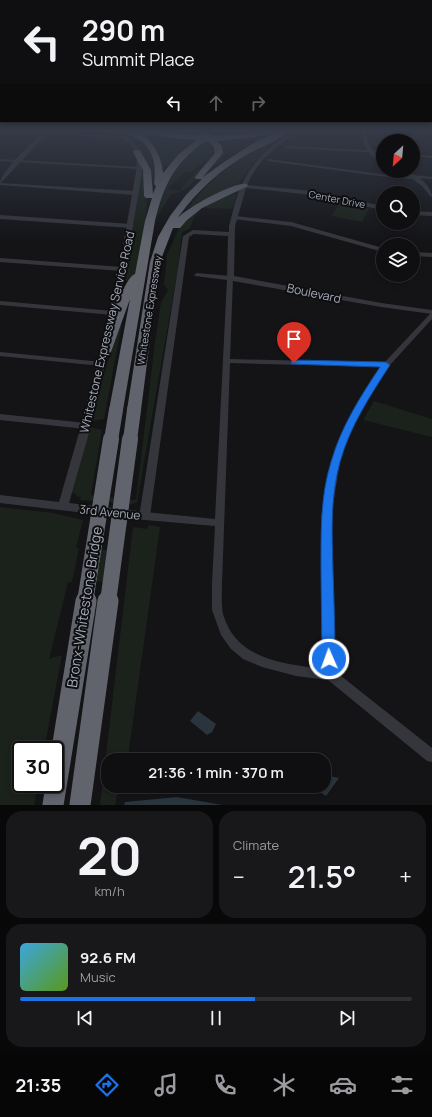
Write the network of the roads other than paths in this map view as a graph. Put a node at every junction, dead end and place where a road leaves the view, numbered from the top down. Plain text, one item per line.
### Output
1 (12, 168) edge
2 (132, 168) edge
3 (140, 168) joint
4 (146, 168) edge
5 (159, 168) edge
6 (171, 168) edge
7 (207, 168) edge
8 (221, 168) edge
9 (254, 168) edge
10 (326, 168) edge
11 (376, 174) edge
12 (420, 177) edge
13 (414, 178) edge
14 (432, 178) edge
15 (0, 183) edge
16 (244, 186) junction
17 (135, 193) junction
18 (156, 195) junction
19 (432, 195) edge
20 (376, 207) edge
21 (420, 213) edge
22 (432, 214) edge
23 (0, 217) edge
24 (235, 218) junction
25 (172, 219) junction
26 (150, 220) junction
27 (131, 226) junction
28 (232, 234) junction
29 (376, 248) edge
30 (420, 254) edge
31 (432, 255) edge
32 (0, 260) edge
33 (142, 266) junction
34 (122, 269) junction
35 (197, 275) dead end
36 (230, 278) junction
37 (152, 285) junction
38 (0, 303) edge
39 (113, 313) junction
40 (432, 313) edge
41 (0, 354) edge
42 (103, 358) junction
43 (226, 361) junction
44 (386, 365) junction
45 (125, 410) junction
46 (0, 417) edge
47 (86, 426) junction
48 (0, 499) edge
49 (63, 507) junction
50 (146, 516) junction
51 (220, 523) junction
52 (331, 675) junction
53 (432, 756) edge
54 (53, 805) edge
55 (80, 805) edge

1 - 15 street
2 - 3 street
3 - 17 street, Whitestone Expressway Service Road
4 - 26 highway
5 - 18 highway
6 - 18 highway, Whitestone Expressway
7 - 25 highway
8 - 25 highway, Whitestone Expressway
9 - 16 street
10 - 11 street
12 - 14 street
13 - 19 street
15 - 17 street
16 - 20 street, Center Drive
16 - 24 street
16 - 37 highway
17 - 27 street, Whitestone Expressway Service Road
18 - 26 highway, Whitestone Expressway
21 - 22 street
23 - 27 street
24 - 28 street
24 - 29 street
25 - 37 highway, Whitestone Expressway
26 - 33 highway, Whitestone Expressway
27 - 34 street, Whitestone Expressway Service Road
28 - 36 street
28 - 50 street
30 - 31 street
32 - 34 street
33 - 42 highway
33 - 45 highway, Whitestone Expressway
34 - 39 street, Whitestone Expressway Service Road
35 - 36 street, Boulevard
36 - 40 street, Boulevard
36 - 43 street
37 - 45 highway, Whitestone Expressway
38 - 39 street
39 - 42 street, Whitestone Expressway Service Road
40 - 44 street
41 - 42 street
42 - 47 street, Whitestone Expressway Service Road
43 - 44 street
43 - 51 street
44 - 52 street
45 - 54 highway, Bronx-Whitestone Bridge, bridge
45 - 55 highway, Bronx-Whitestone Bridge, bridge
46 - 47 street
47 - 49 street, Whitestone Expressway Service Road
48 - 49 street, 3rd Avenue
49 - 50 street, 3rd Avenue
50 - 51 street, 3rd Avenue
51 - 52 street
52 - 53 street

